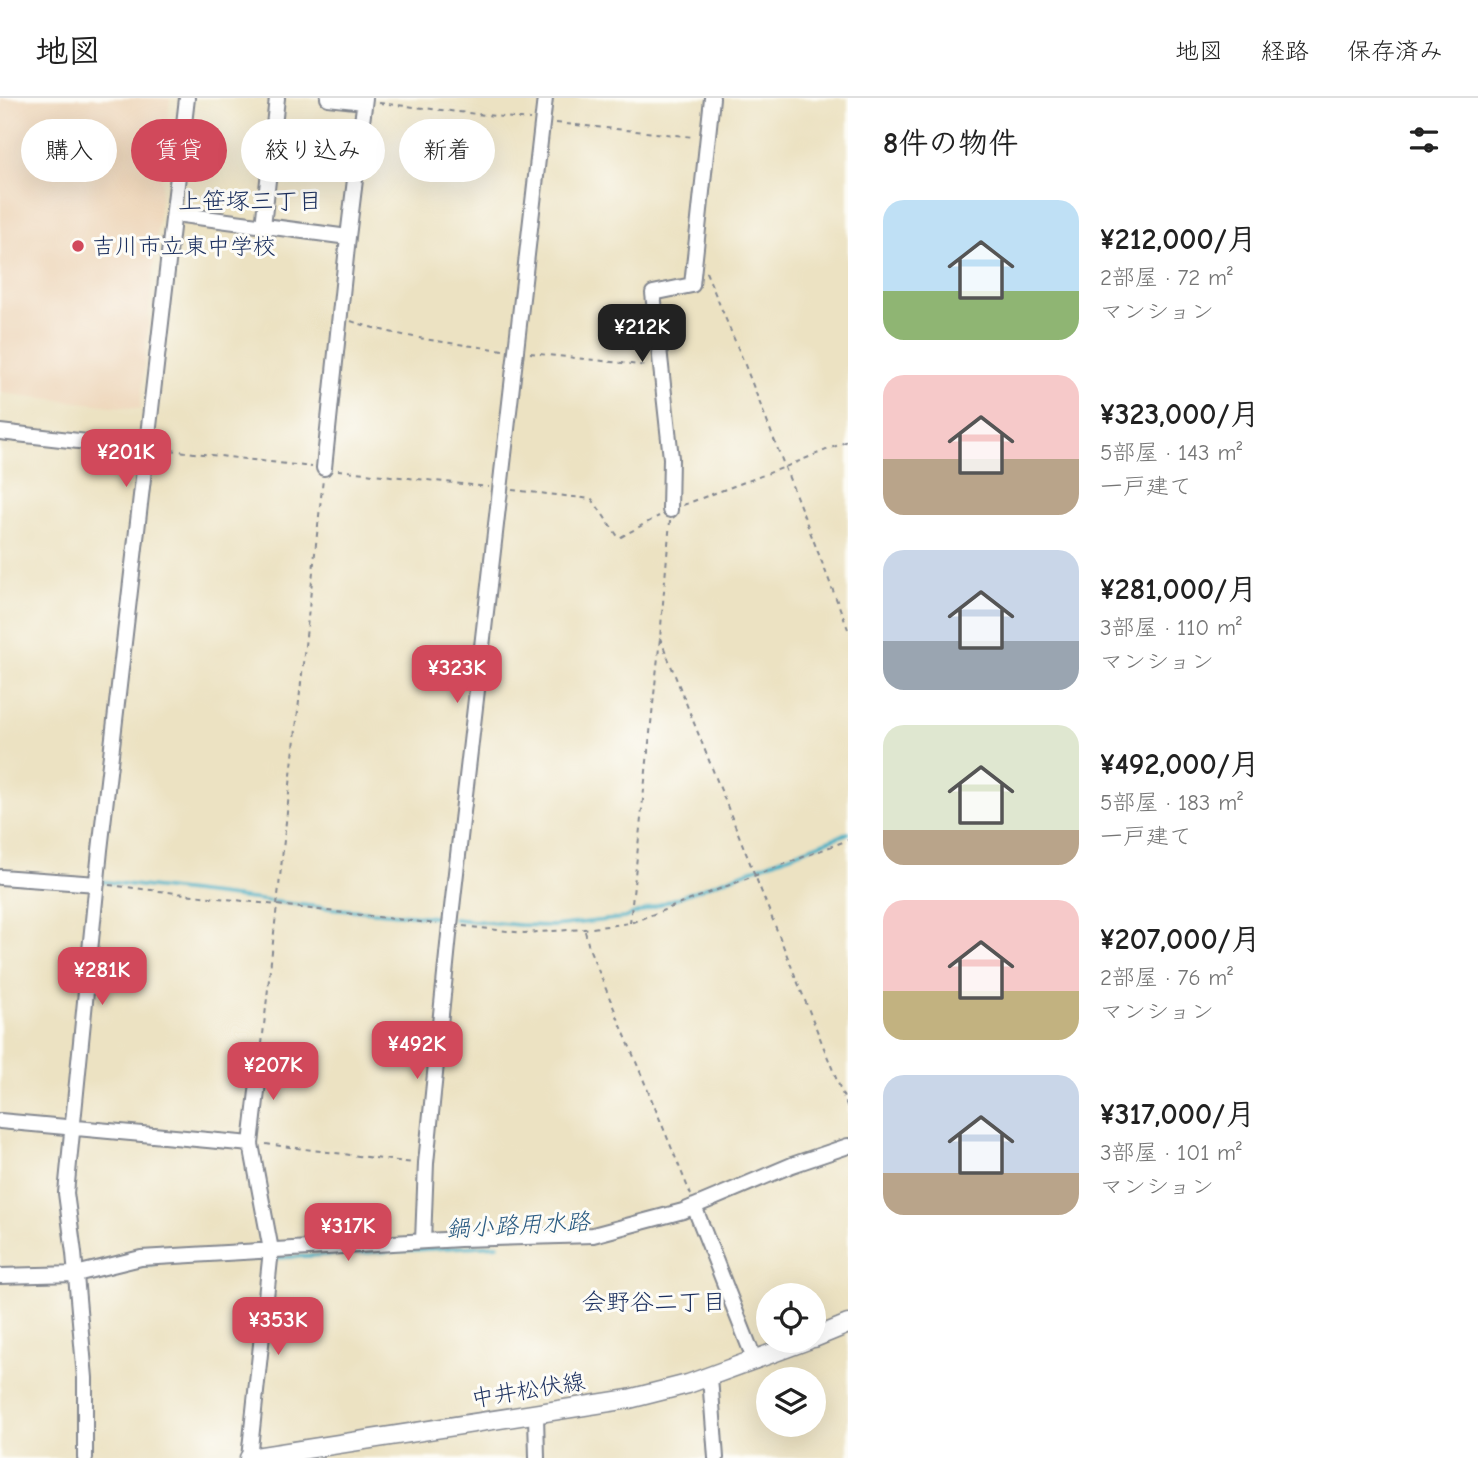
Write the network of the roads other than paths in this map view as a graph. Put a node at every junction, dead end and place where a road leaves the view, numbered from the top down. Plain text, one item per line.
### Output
1 (187, 98) edge
2 (277, 98) edge
3 (328, 98) edge
4 (545, 98) edge
5 (712, 98) edge
6 (364, 100) edge
7 (175, 214) junction
8 (263, 226) junction
9 (348, 237) junction
10 (0, 432) edge
11 (148, 448) junction
12 (324, 468) road end
13 (670, 510) road end
14 (0, 877) edge
15 (97, 884) junction
16 (261, 1056) road end
17 (0, 1121) edge
18 (72, 1127) junction
19 (251, 1143) junction
20 (848, 1146) edge
21 (694, 1206) junction
22 (423, 1241) junction
23 (271, 1250) junction
24 (76, 1274) junction
25 (0, 1276) edge
26 (848, 1324) edge
27 (826, 1333) edge
28 (775, 1353) edge
29 (755, 1361) junction
30 (710, 1377) junction
31 (536, 1414) junction
32 (85, 1458) edge
33 (249, 1458) edge
34 (537, 1458) edge
35 (716, 1458) edge

1 - 7 street
2 - 8 street
3 - 6 street
4 - 22 street
5 - 13 street
6 - 9 street
7 - 8 street
7 - 11 street
8 - 9 street
9 - 12 street
10 - 11 street
11 - 15 street
14 - 15 street
15 - 18 street
16 - 19 street
17 - 18 street
18 - 19 street
18 - 24 street
19 - 23 street
20 - 21 street
21 - 22 street
21 - 29 street
22 - 23 street
23 - 24 street
23 - 33 street
24 - 25 street
24 - 32 street
26 - 27 main road
28 - 29 main road, 中井松伏線
29 - 30 main road, 中井松伏線
30 - 31 main road, 中井松伏線
30 - 35 street
31 - 33 main road, 中井松伏線
31 - 34 street

